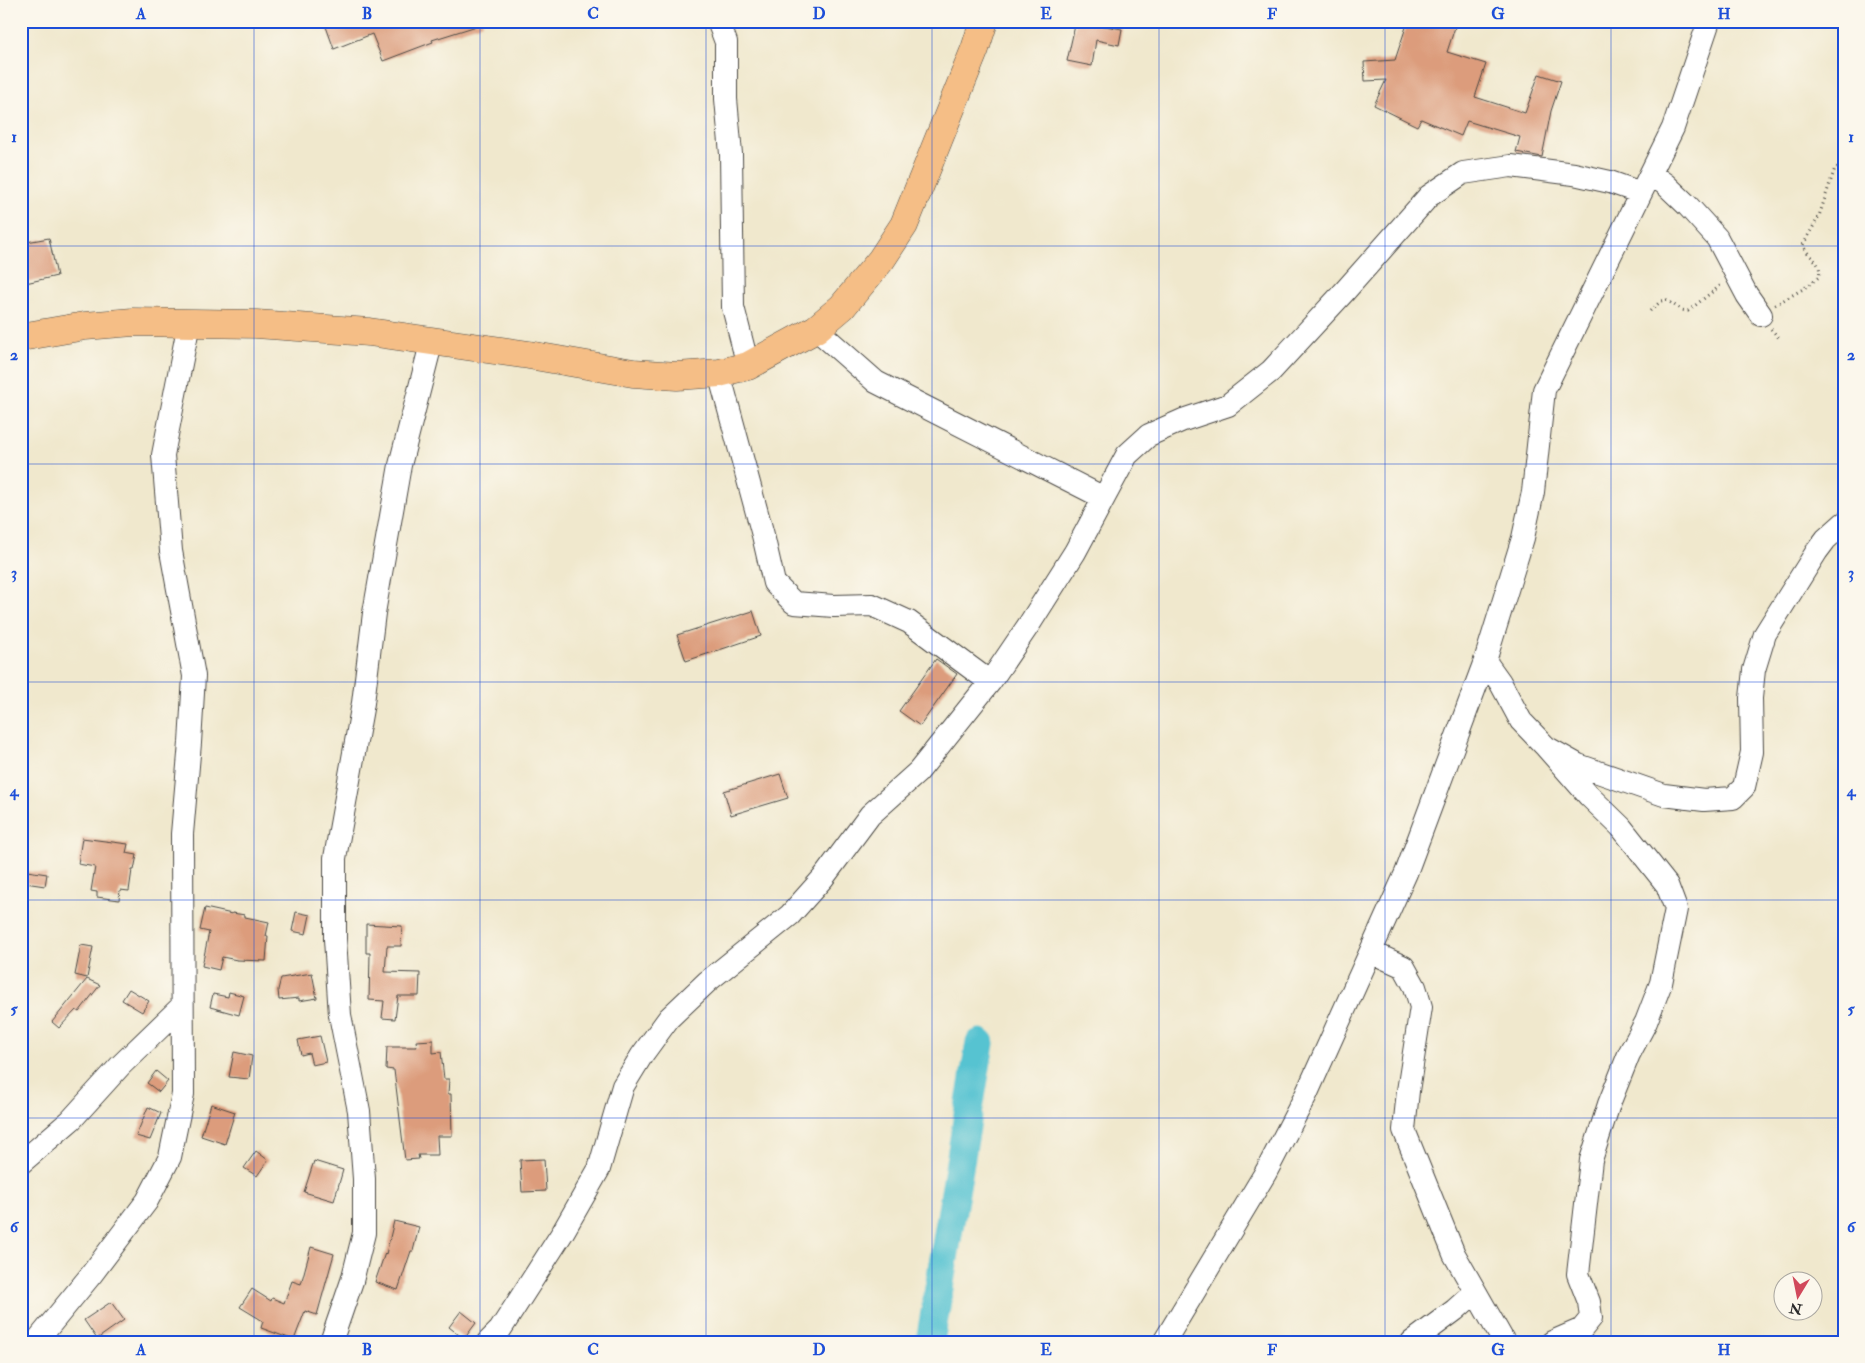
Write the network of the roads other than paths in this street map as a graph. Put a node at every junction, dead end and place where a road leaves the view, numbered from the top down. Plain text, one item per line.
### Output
1 (718, 21) edge
2 (984, 21) edge
3 (1709, 21) edge
4 (1646, 184) junction
5 (1761, 315) road end
6 (189, 323) junction
7 (816, 329) junction
8 (21, 337) edge
9 (432, 340) junction
10 (748, 366) junction
11 (719, 374) junction
12 (1104, 498) junction
13 (1844, 523) edge
14 (1485, 661) junction
15 (990, 682) junction
16 (1546, 747) junction
17 (1371, 952) junction
18 (182, 1006) junction
19 (21, 1163) edge
20 (1475, 1292) junction
21 (36, 1342) edge
22 (331, 1342) edge
23 (488, 1342) edge
24 (1164, 1342) edge
25 (1412, 1342) edge
26 (1504, 1342) edge
27 (1552, 1342) edge

1 - 10 street
2 - 7 main road
3 - 4 street
4 - 5 street
4 - 12 street
4 - 14 street
6 - 8 main road
6 - 9 main road
6 - 18 street
7 - 10 main road
7 - 12 street
9 - 11 main road
9 - 22 street
10 - 11 main road
11 - 15 street
12 - 15 street
13 - 16 street
14 - 16 street
14 - 17 street
15 - 23 street
16 - 27 street
17 - 20 street
17 - 24 street
18 - 19 street
18 - 21 street
20 - 25 street
20 - 26 street

